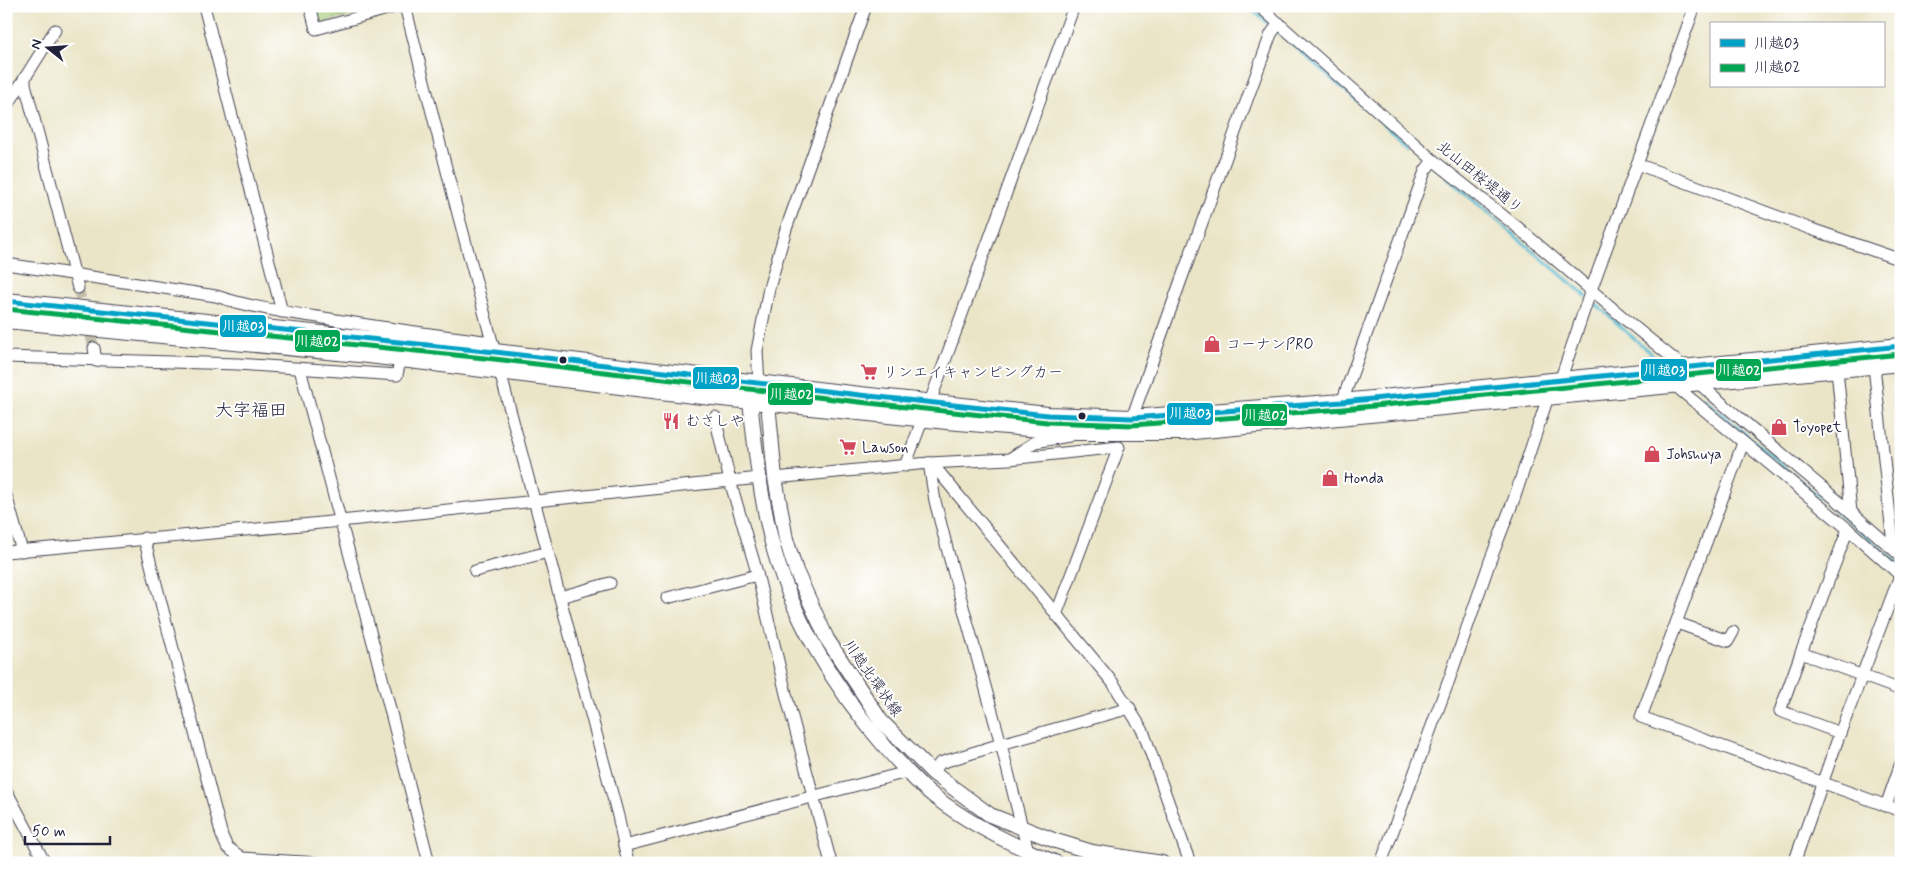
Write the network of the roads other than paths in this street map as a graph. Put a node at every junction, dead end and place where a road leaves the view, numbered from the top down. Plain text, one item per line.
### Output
1 (204, 6) edge
2 (310, 6) edge
3 (398, 6) edge
4 (405, 6) edge
5 (866, 6) edge
6 (1074, 6) edge
7 (1259, 6) edge
8 (1278, 6) edge
9 (1694, 6) edge
10 (1276, 21) junction
11 (55, 30) dead end
12 (25, 77) junction
13 (6, 108) edge
14 (1433, 160) junction
15 (1637, 164) junction
16 (1901, 260) edge
17 (6, 264) edge
18 (75, 274) junction
19 (78, 288) tunnel mouth
20 (1590, 290) junction
21 (6, 301) edge
22 (282, 312) junction
23 (6, 320) edge
24 (1901, 346) edge
25 (494, 347) junction
26 (94, 348) tunnel mouth
27 (6, 357) edge
28 (400, 360) junction
29 (96, 361) junction
30 (1901, 363) edge
31 (1874, 366) junction
32 (1685, 368) junction
33 (300, 369) junction
34 (1837, 370) junction
35 (500, 372) junction
36 (1560, 381) junction
37 (1697, 382) junction
38 (759, 384) junction
39 (1673, 384) junction
40 (1548, 397) junction
41 (750, 401) junction
42 (930, 402) junction
43 (1342, 402) junction
44 (768, 403) junction
45 (716, 417) dead end
46 (923, 418) junction
47 (1132, 418) junction
48 (1076, 432) junction
49 (1743, 443) junction
50 (1009, 459) junction
51 (929, 463) junction
52 (904, 466) junction
53 (760, 478) junction
54 (775, 478) junction
55 (730, 481) junction
56 (6, 495) edge
57 (536, 500) junction
58 (1851, 512) junction
59 (340, 520) junction
60 (1848, 529) junction
61 (144, 538) junction
62 (1894, 544) edge
63 (22, 550) junction
64 (6, 552) edge
65 (548, 552) junction
66 (1901, 556) edge
67 (475, 571) dead end
68 (1900, 574) edge
69 (757, 575) junction
70 (610, 583) dead end
71 (560, 597) junction
72 (667, 598) dead end
73 (1056, 615) junction
74 (1677, 622) junction
75 (1733, 632) dead end
76 (1801, 653) junction
77 (1862, 675) junction
78 (1901, 690) edge
79 (1130, 708) junction
80 (1840, 733) junction
81 (1001, 744) junction
82 (1901, 763) edge
83 (907, 772) junction
84 (933, 773) junction
85 (1824, 783) junction
86 (6, 790) edge
87 (814, 795) junction
88 (1886, 806) junction
89 (1901, 811) edge
90 (1023, 827) junction
91 (624, 846) junction
92 (1029, 857) edge
93 (46, 863) edge
94 (319, 863) edge
95 (429, 863) edge
96 (628, 863) edge
97 (831, 863) edge
98 (1057, 863) edge
99 (1162, 863) edge
100 (1190, 863) edge
101 (1381, 863) edge
102 (1794, 863) edge

1 - 22 street
2 - 3 street
4 - 25 street
5 - 38 street
6 - 42 street
7 - 10 street, 北山田桜堤通り
8 - 10 street
9 - 15 street
10 - 14 street, 北山田桜堤通り
10 - 47 street
11 - 12 street
12 - 13 street
12 - 18 street
14 - 20 street, 北山田桜堤通り
14 - 43 street
15 - 16 street
15 - 20 street
17 - 18 street
18 - 19 street
18 - 22 street
20 - 32 street, 北山田桜堤通り
20 - 36 street
21 - 25 highway
22 - 25 street
23 - 28 highway
24 - 32 highway
25 - 35 street
25 - 38 highway
26 - 29 street
27 - 29 street
28 - 33 street
28 - 35 highway
29 - 33 street
30 - 31 highway
31 - 34 highway
31 - 62 street
32 - 36 highway
33 - 59 street
34 - 37 highway
34 - 58 street
35 - 41 highway
35 - 57 street
36 - 43 highway
37 - 39 highway
37 - 58 street
38 - 41 street
38 - 42 highway
38 - 44 street
39 - 40 highway
39 - 49 street
40 - 48 highway
40 - 101 street
41 - 44 highway
41 - 53 main road, 川越北環状線
42 - 47 highway
43 - 47 highway
44 - 46 highway
44 - 54 main road, 川越北環状線
45 - 55 street
46 - 48 highway
46 - 52 street
48 - 50 street
49 - 60 street
49 - 74 street
50 - 51 street
50 - 73 street
51 - 52 street
51 - 73 street
51 - 81 street
52 - 54 street
53 - 55 street
53 - 83 main road, 川越北環状線
54 - 84 main road, 川越北環状線
55 - 57 street
55 - 69 street
56 - 63 street
57 - 59 street
57 - 65 street
58 - 62 street
59 - 61 street
59 - 95 street
60 - 68 street
60 - 76 street
61 - 63 street
61 - 94 street
62 - 66 street
63 - 64 street
65 - 67 street
65 - 71 street
68 - 77 street
69 - 72 street
69 - 87 street
70 - 71 street
71 - 91 street
73 - 79 street
74 - 75 street
74 - 85 street
76 - 77 street
76 - 80 street
77 - 78 street
77 - 80 street
79 - 81 street
79 - 100 street
80 - 85 street
81 - 84 street
81 - 90 street
82 - 88 street
83 - 87 street
83 - 92 main road, 川越北環状線
84 - 90 main road, 川越北環状線
85 - 88 street
85 - 102 street
86 - 93 street
87 - 91 street
87 - 97 street
88 - 89 street
90 - 92 street
90 - 99 main road, 川越北環状線
91 - 96 street
92 - 98 main road, 川越北環状線

